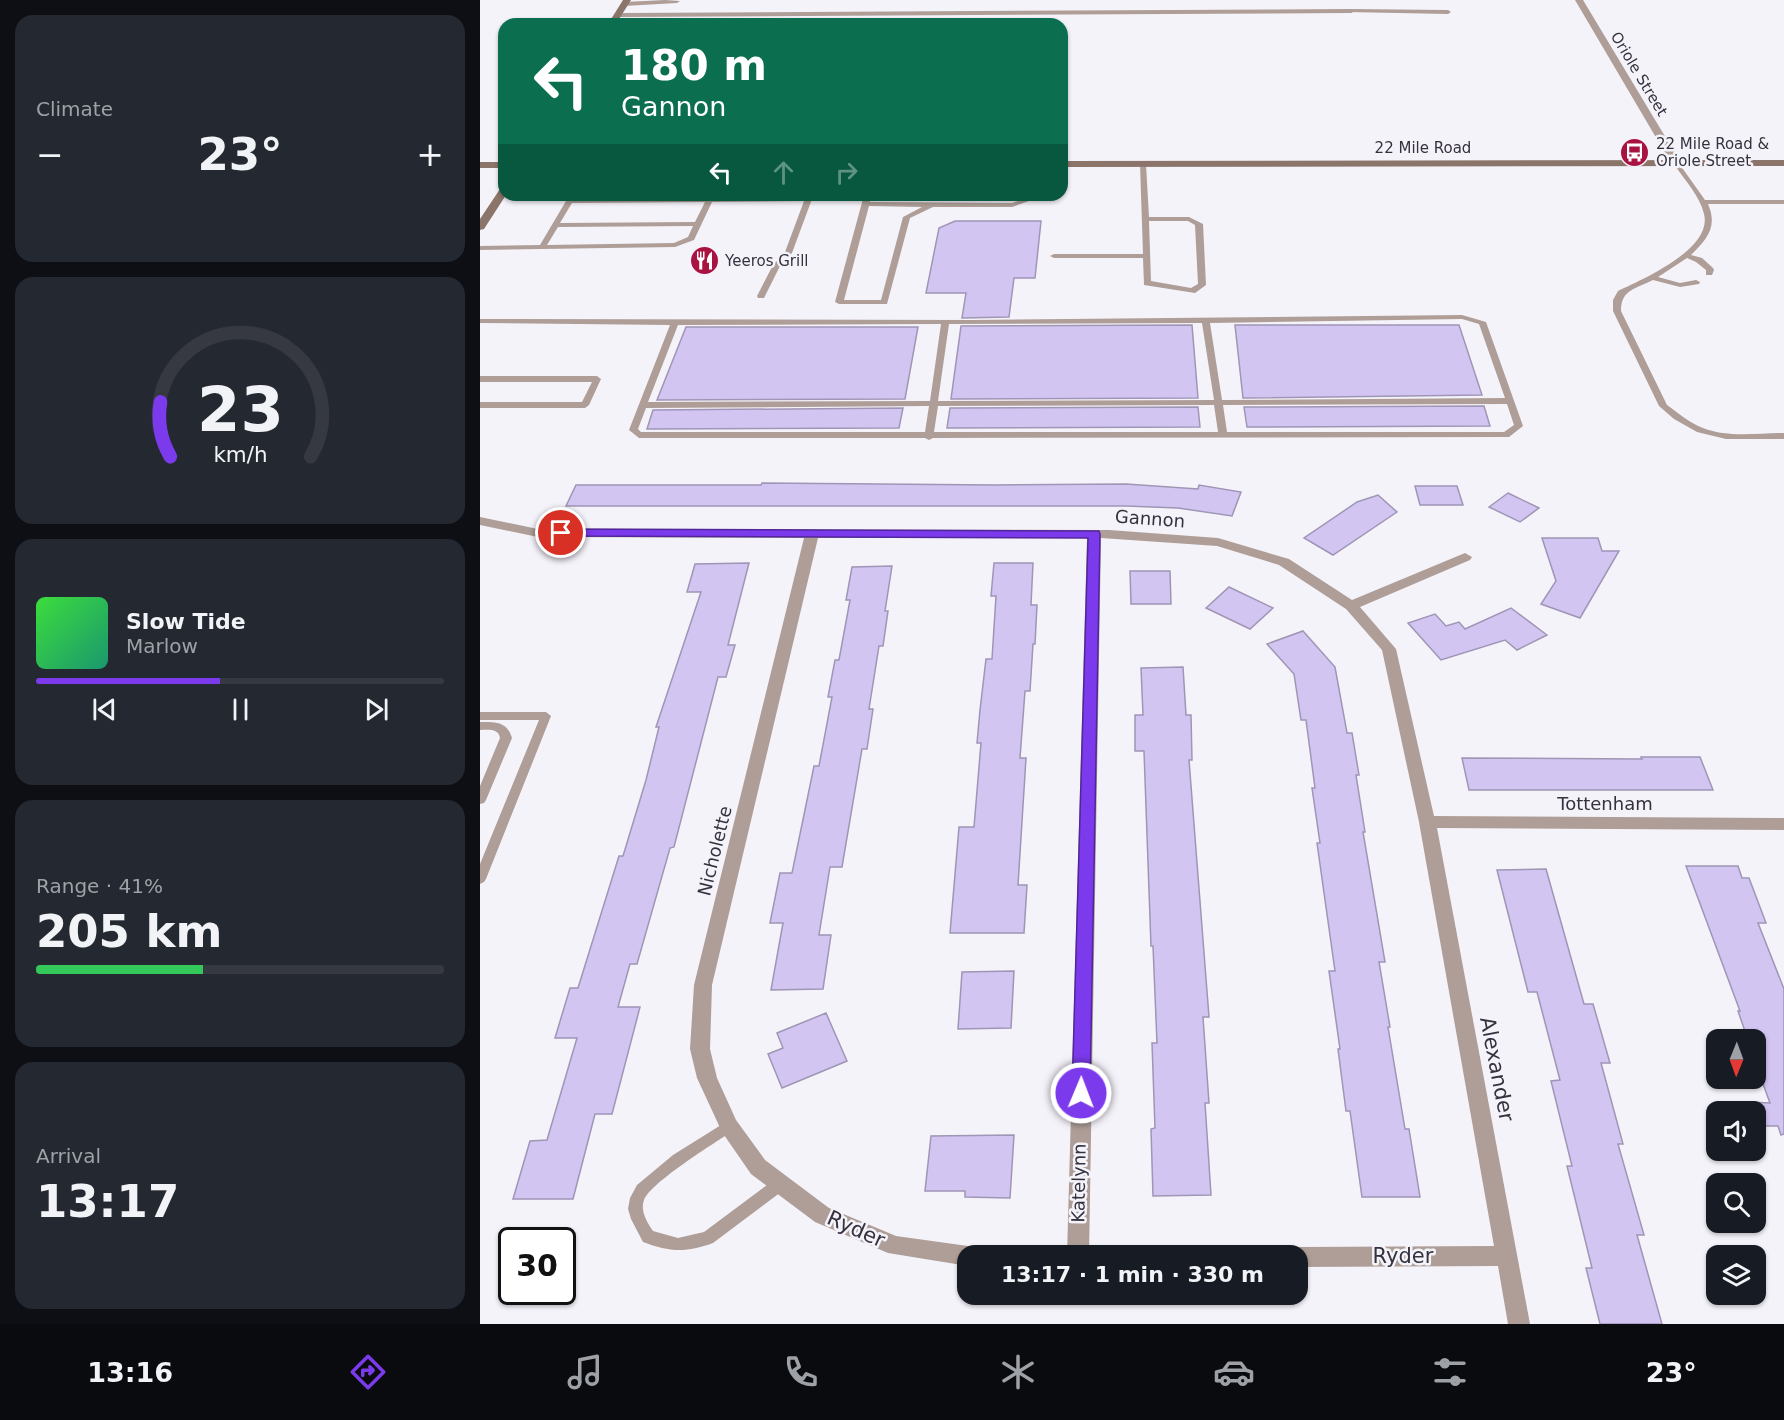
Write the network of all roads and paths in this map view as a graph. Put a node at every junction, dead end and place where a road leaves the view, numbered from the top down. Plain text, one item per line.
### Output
1 (677, 0) edge
2 (1579, 0) edge
3 (626, 2) edge
4 (1349, 11) joint
5 (1448, 12) dead end
6 (618, 15) junction
7 (668, 15) junction
8 (616, 18) edge
9 (1676, 163) junction
10 (1784, 163) edge
11 (1068, 164) edge
12 (1143, 164) junction
13 (480, 165) edge
14 (498, 165) edge
15 (498, 200) edge
16 (570, 201) edge
17 (710, 201) edge
18 (807, 201) edge
19 (867, 201) edge
20 (1025, 201) edge
21 (1702, 202) junction
22 (1784, 202) edge
23 (866, 204) junction
24 (931, 205) junction
25 (1147, 219) junction
26 (697, 224) junction
27 (556, 225) junction
28 (480, 228) edge
29 (542, 247) junction
30 (480, 248) edge
31 (1054, 256) dead end
32 (1147, 256) junction
33 (1687, 256) junction
34 (1709, 273) dead end
35 (1652, 277) junction
36 (1696, 282) dead end
37 (761, 296) dead end
38 (480, 321) edge
39 (675, 321) junction
40 (1206, 321) junction
41 (945, 323) junction
42 (480, 379) edge
43 (1510, 401) junction
44 (1218, 403) junction
45 (934, 404) junction
46 (480, 405) edge
47 (643, 405) junction
48 (1223, 434) junction
49 (1784, 436) edge
50 (929, 437) junction
51 (480, 521) edge
52 (812, 534) junction
53 (1094, 534) junction
54 (1465, 557) dead end
55 (1352, 606) junction
56 (480, 716) edge
57 (480, 726) edge
58 (480, 800) edge
59 (1426, 822) junction
60 (1784, 824) edge
61 (480, 879) edge
62 (729, 1125) junction
63 (758, 1167) joint
64 (780, 1184) junction
65 (1077, 1245) edge
66 (957, 1254) edge
67 (1508, 1256) junction
68 (1308, 1257) edge
69 (1520, 1324) edge

1 - 3 lane
1 - 7 lane
2 - 9 street, Oriole Street
3 - 6 street
4 - 5 lane
4 - 7 street
6 - 7 street
6 - 8 street
9 - 10 street, 22 Mile Road
9 - 12 street, 22 Mile Road
9 - 21 lane
11 - 12 street, 22 Mile Road
12 - 25 lane
13 - 14 street
15 - 28 street
16 - 27 lane
17 - 26 lane
18 - 37 lane
19 - 23 lane
20 - 24 lane
21 - 22 lane
21 - 33 lane
23 - 24 lane
23 - 24 lane
25 - 32 lane
25 - 32 lane
26 - 27 lane
26 - 29 lane
27 - 29 lane
29 - 30 lane
31 - 32 lane
33 - 34 lane
33 - 35 lane
35 - 36 lane
35 - 49 lane
38 - 39 lane
39 - 41 lane
39 - 47 lane
40 - 41 lane
40 - 43 lane
40 - 44 lane
41 - 45 lane
42 - 46 lane
43 - 44 lane
43 - 48 lane
44 - 45 lane
44 - 48 lane
45 - 47 lane
45 - 50 lane
47 - 50 lane
48 - 50 lane
51 - 52 street, Gannon
52 - 53 street, Gannon
52 - 62 street, Nicholette
53 - 55 street, Gannon
53 - 65 street, Katelynn
54 - 55 street
55 - 59 street, Gannon
56 - 61 lane
57 - 58 lane
59 - 60 street, Tottenham
59 - 67 street, Alexander
62 - 63 street, Nicholette
62 - 64 lane
63 - 64 street, Ryder
64 - 66 street, Ryder
67 - 68 street, Ryder
67 - 69 street, Alexander

